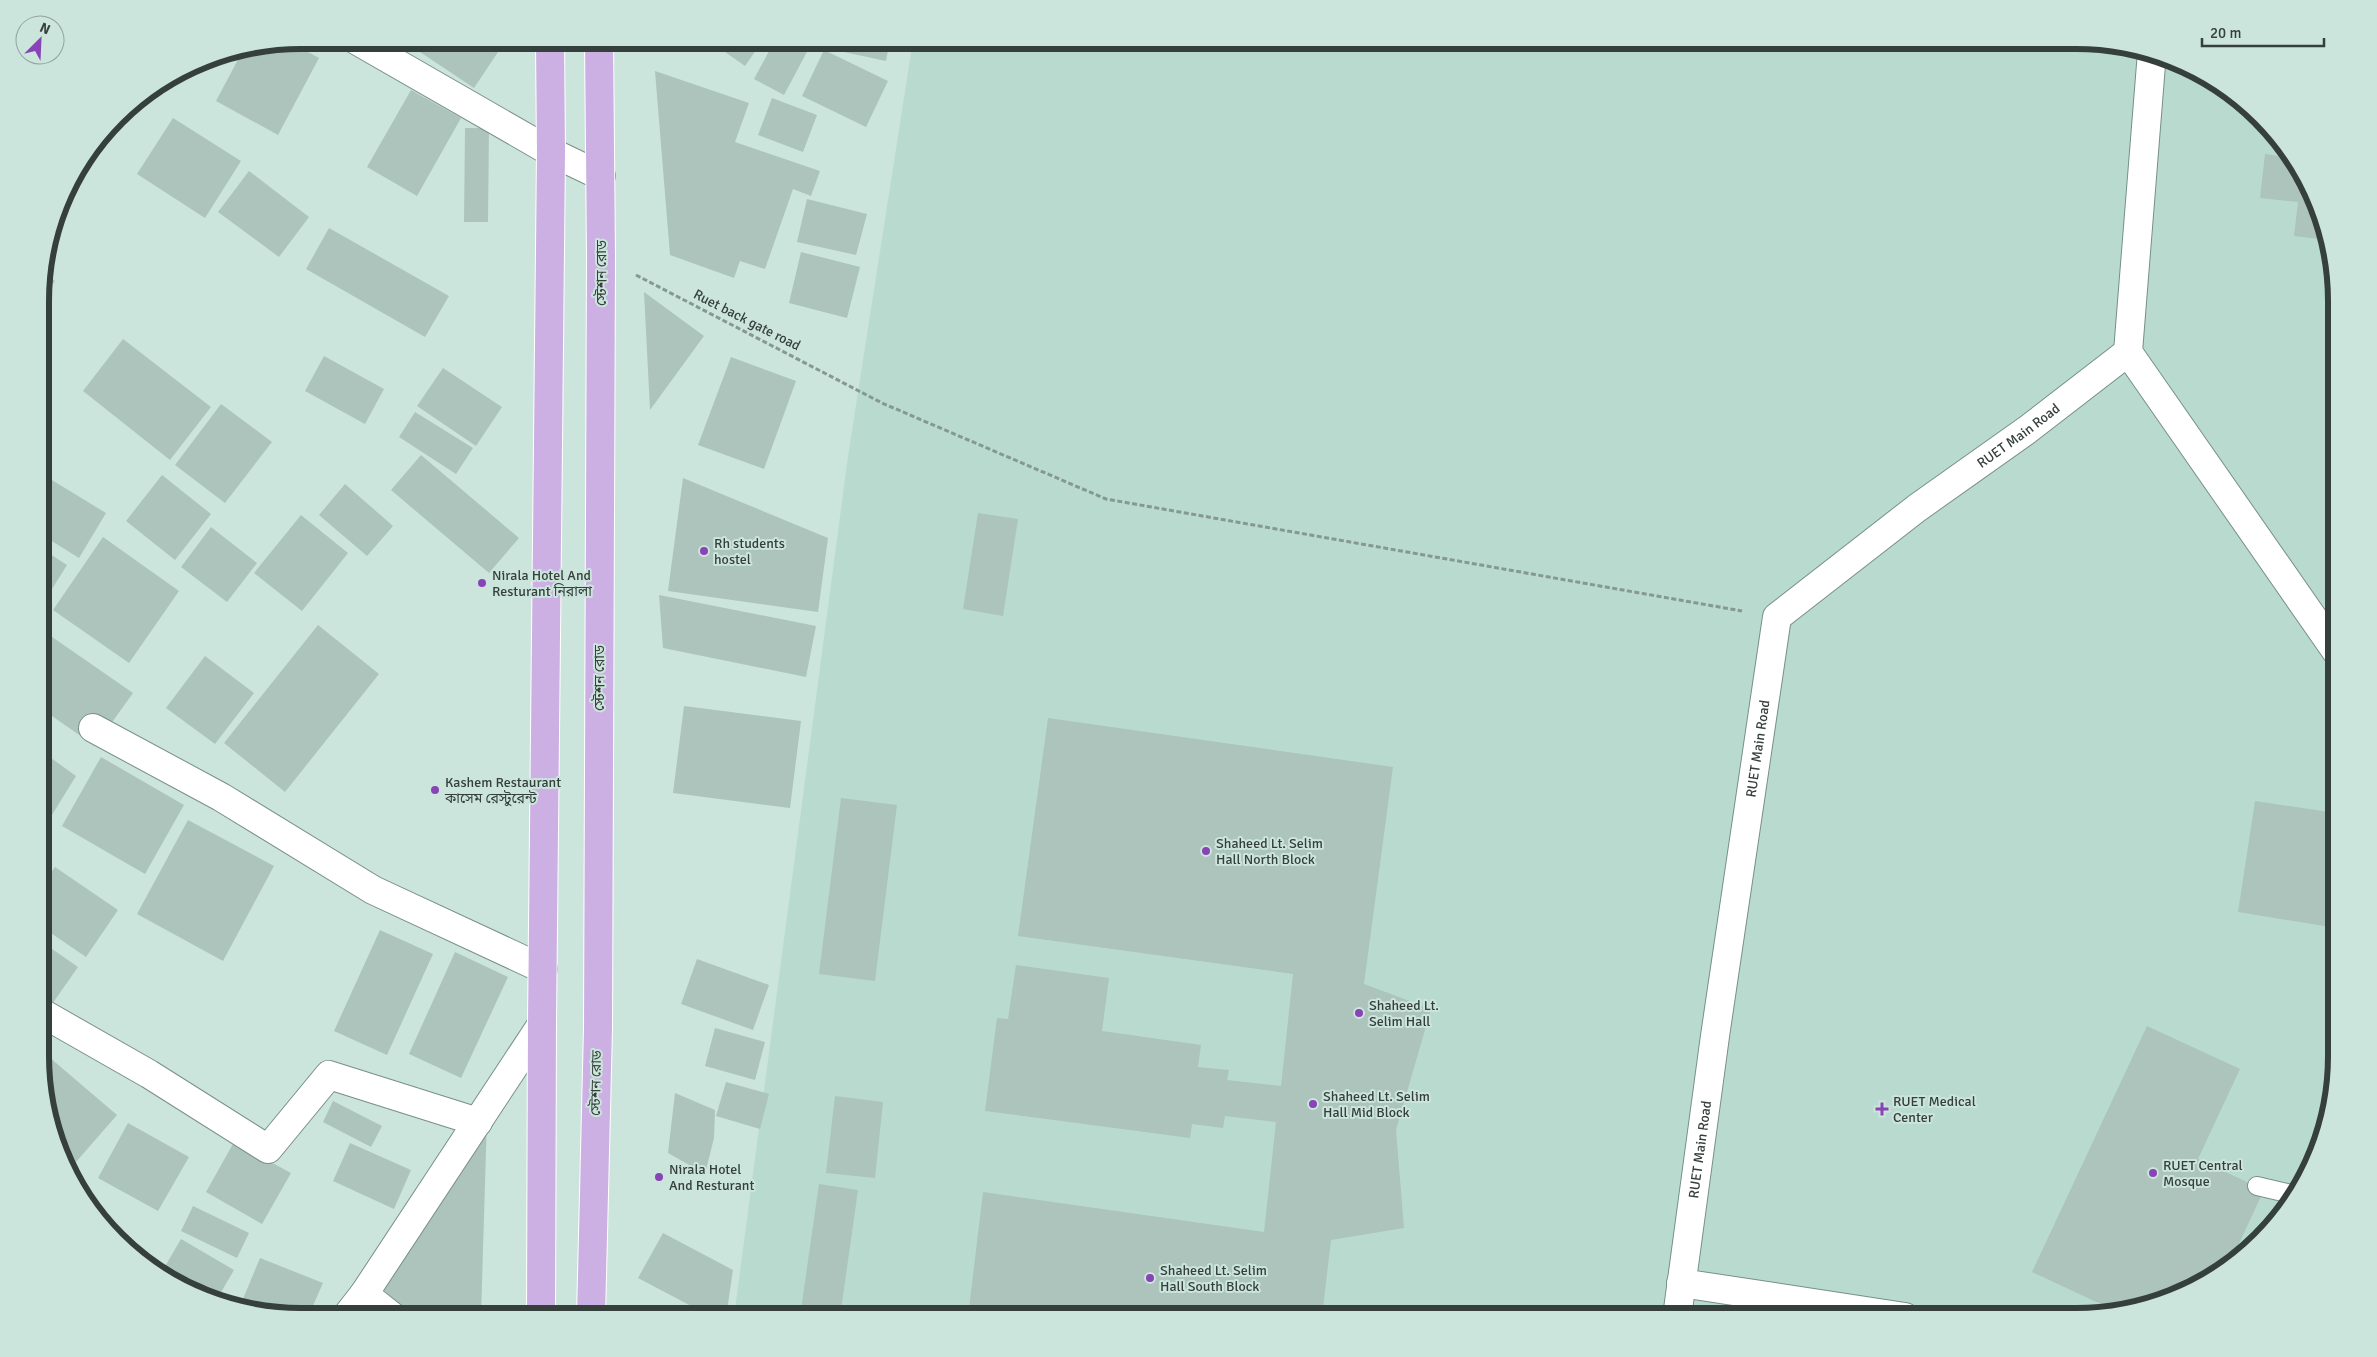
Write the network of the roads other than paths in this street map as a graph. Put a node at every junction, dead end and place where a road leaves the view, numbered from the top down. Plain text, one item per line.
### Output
1 (372, 49) edge
2 (550, 49) edge
3 (598, 49) edge
4 (2151, 60) edge
5 (551, 152) junction
6 (601, 176) junction
7 (2128, 352) junction
8 (2328, 640) edge
9 (94, 728) dead end
10 (543, 969) junction
11 (49, 1018) edge
12 (542, 1024) junction
13 (478, 1122) junction
14 (2257, 1186) dead end
15 (2288, 1193) edge
16 (1681, 1283) junction
17 (364, 1294) junction
18 (353, 1308) edge
19 (382, 1308) edge
20 (541, 1308) edge
21 (591, 1308) edge
22 (1678, 1308) edge
23 (1851, 1308) edge

1 - 5 street
2 - 5 main road
3 - 6 main road, স্টেশন রোড
4 - 7 street
5 - 6 street
5 - 10 main road
6 - 21 main road, স্টেশন রোড
7 - 8 street
7 - 16 street, RUET Main Road
9 - 10 street
10 - 12 main road
11 - 13 street
12 - 13 street
12 - 20 main road
13 - 17 street
14 - 15 lane
16 - 22 street, RUET Main Road
16 - 23 street
17 - 18 street
17 - 19 street

